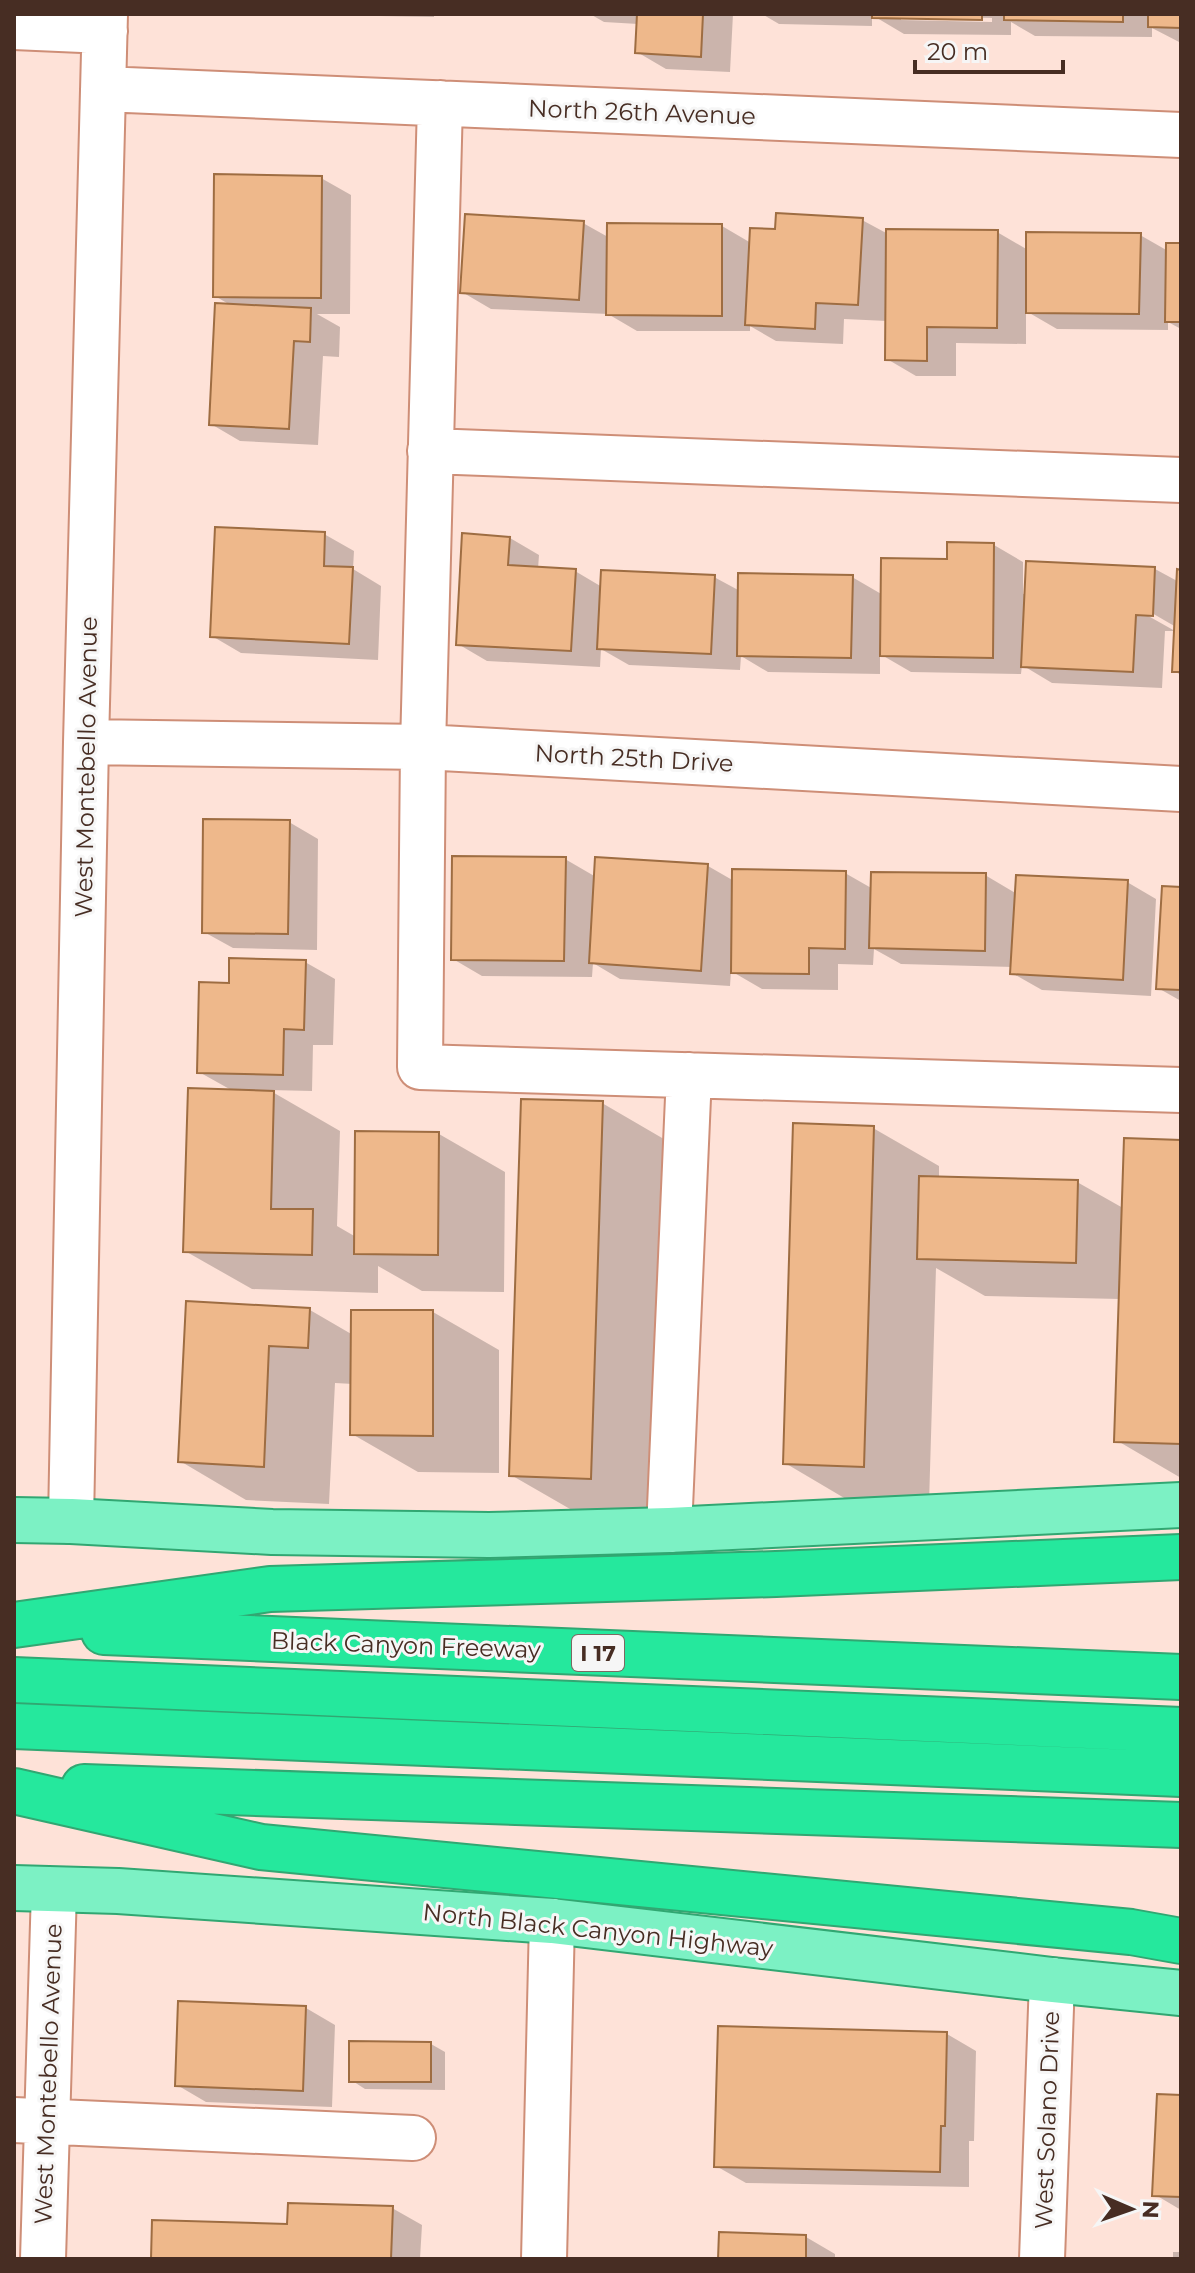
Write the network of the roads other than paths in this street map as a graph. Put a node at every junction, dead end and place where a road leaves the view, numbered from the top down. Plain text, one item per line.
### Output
1 (105, 22) edge
2 (14, 27) edge
3 (103, 89) junction
4 (440, 103) junction
5 (1181, 135) edge
6 (430, 451) junction
7 (1181, 480) edge
8 (86, 742) junction
9 (423, 747) junction
10 (1181, 789) edge
11 (689, 1075) junction
12 (1181, 1090) edge
13 (1181, 1505) edge
14 (14, 1520) edge
15 (71, 1521) junction
16 (669, 1530) junction
17 (1181, 1557) edge
18 (14, 1627) edge
19 (1181, 1677) edge
20 (14, 1680) edge
21 (14, 1726) edge
22 (1181, 1730) edge
23 (1181, 1774) edge
24 (14, 1788) edge
25 (1181, 1825) edge
26 (34, 1889) edge
27 (552, 1921) junction
28 (1181, 1941) edge
29 (1052, 1980) junction
30 (1181, 1993) edge
31 (31, 2120) edge
32 (413, 2138) dead end
33 (43, 2259) edge
34 (544, 2259) edge
35 (1042, 2259) edge

1 - 2 street
1 - 3 street, West Montebello Avenue
3 - 4 street, North 26th Avenue
3 - 8 street, West Montebello Avenue
4 - 5 street, North 26th Avenue
4 - 6 street
6 - 7 street
6 - 9 street
8 - 9 street, North 25th Drive
8 - 15 street, West Montebello Avenue
9 - 10 street, North 25th Drive
9 - 11 street
11 - 12 street
11 - 16 street
13 - 16 main road
14 - 15 main road
15 - 16 main road
17 - 18 highway
18 - 19 highway, Black Canyon Freeway / I 17
20 - 22 highway
21 - 23 highway
24 - 25 highway
24 - 28 highway
26 - 27 main road, North Black Canyon Highway
26 - 31 street, West Montebello Avenue
27 - 29 main road, North Black Canyon Highway
27 - 34 street
29 - 30 main road, North Black Canyon Highway
29 - 35 street, West Solano Drive
31 - 32 street
31 - 33 street, West Montebello Avenue

